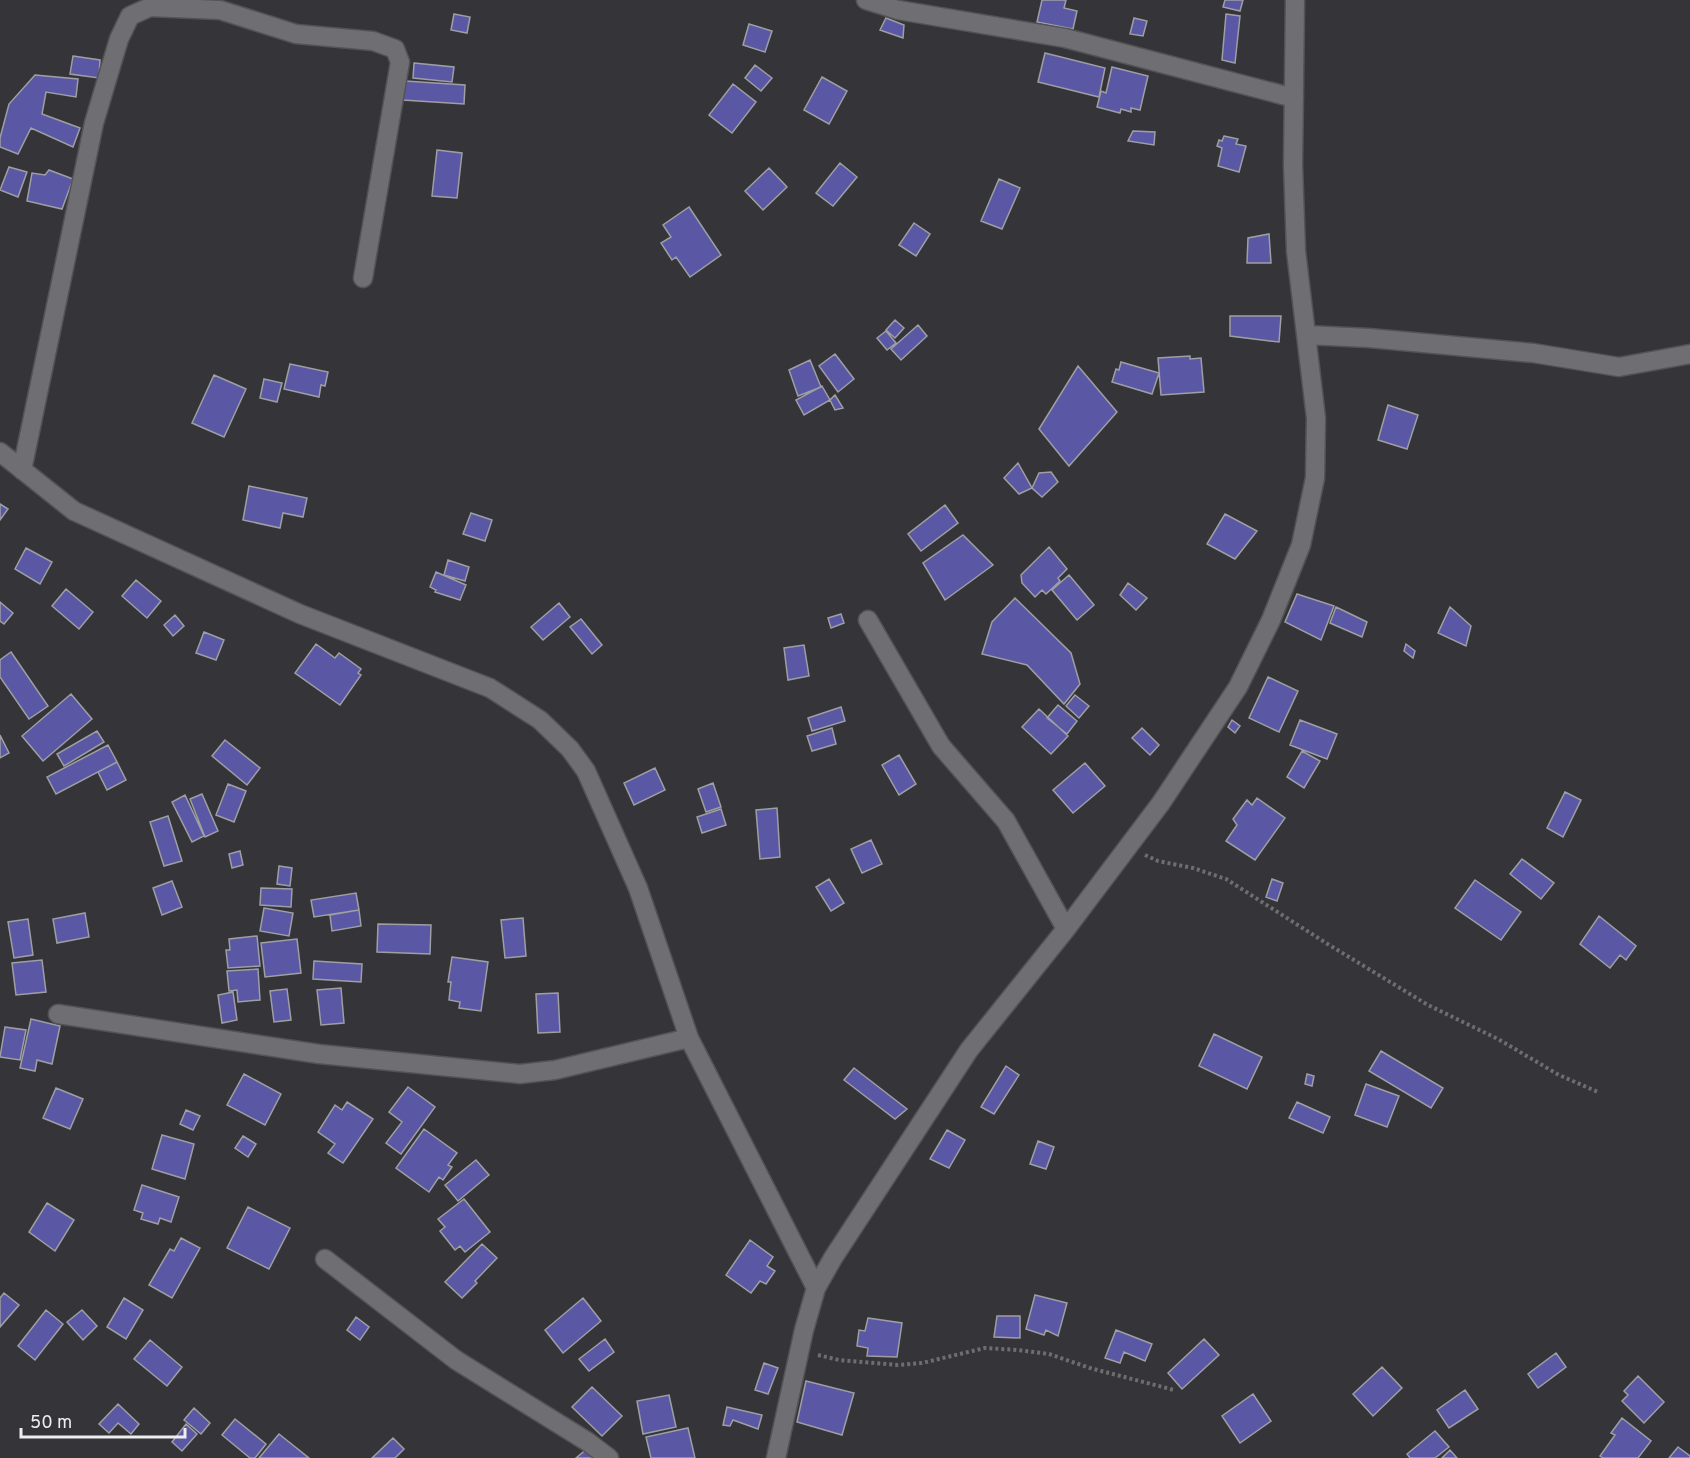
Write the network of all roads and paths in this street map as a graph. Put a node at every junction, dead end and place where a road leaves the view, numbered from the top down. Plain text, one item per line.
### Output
1 (866, 0) edge
2 (1295, 0) edge
3 (1294, 98) junction
4 (363, 278) dead end
5 (1306, 335) junction
6 (1690, 354) edge
7 (0, 452) edge
8 (22, 470) junction
9 (868, 620) dead end
10 (1127, 848) junction
11 (1066, 929) junction
12 (58, 1014) dead end
13 (689, 1038) junction
14 (1598, 1092) dead end
15 (325, 1259) dead end
16 (816, 1288) junction
17 (800, 1351) junction
18 (1174, 1390) dead end
19 (609, 1458) edge
20 (776, 1458) edge

1 - 3 street
2 - 3 street
3 - 5 street
4 - 8 street
5 - 6 street
5 - 10 street
7 - 8 street
8 - 13 street
9 - 11 street
10 - 11 street
10 - 14 path
11 - 16 street
12 - 13 street
13 - 16 street
15 - 19 street
16 - 17 street
17 - 18 path
17 - 20 street

